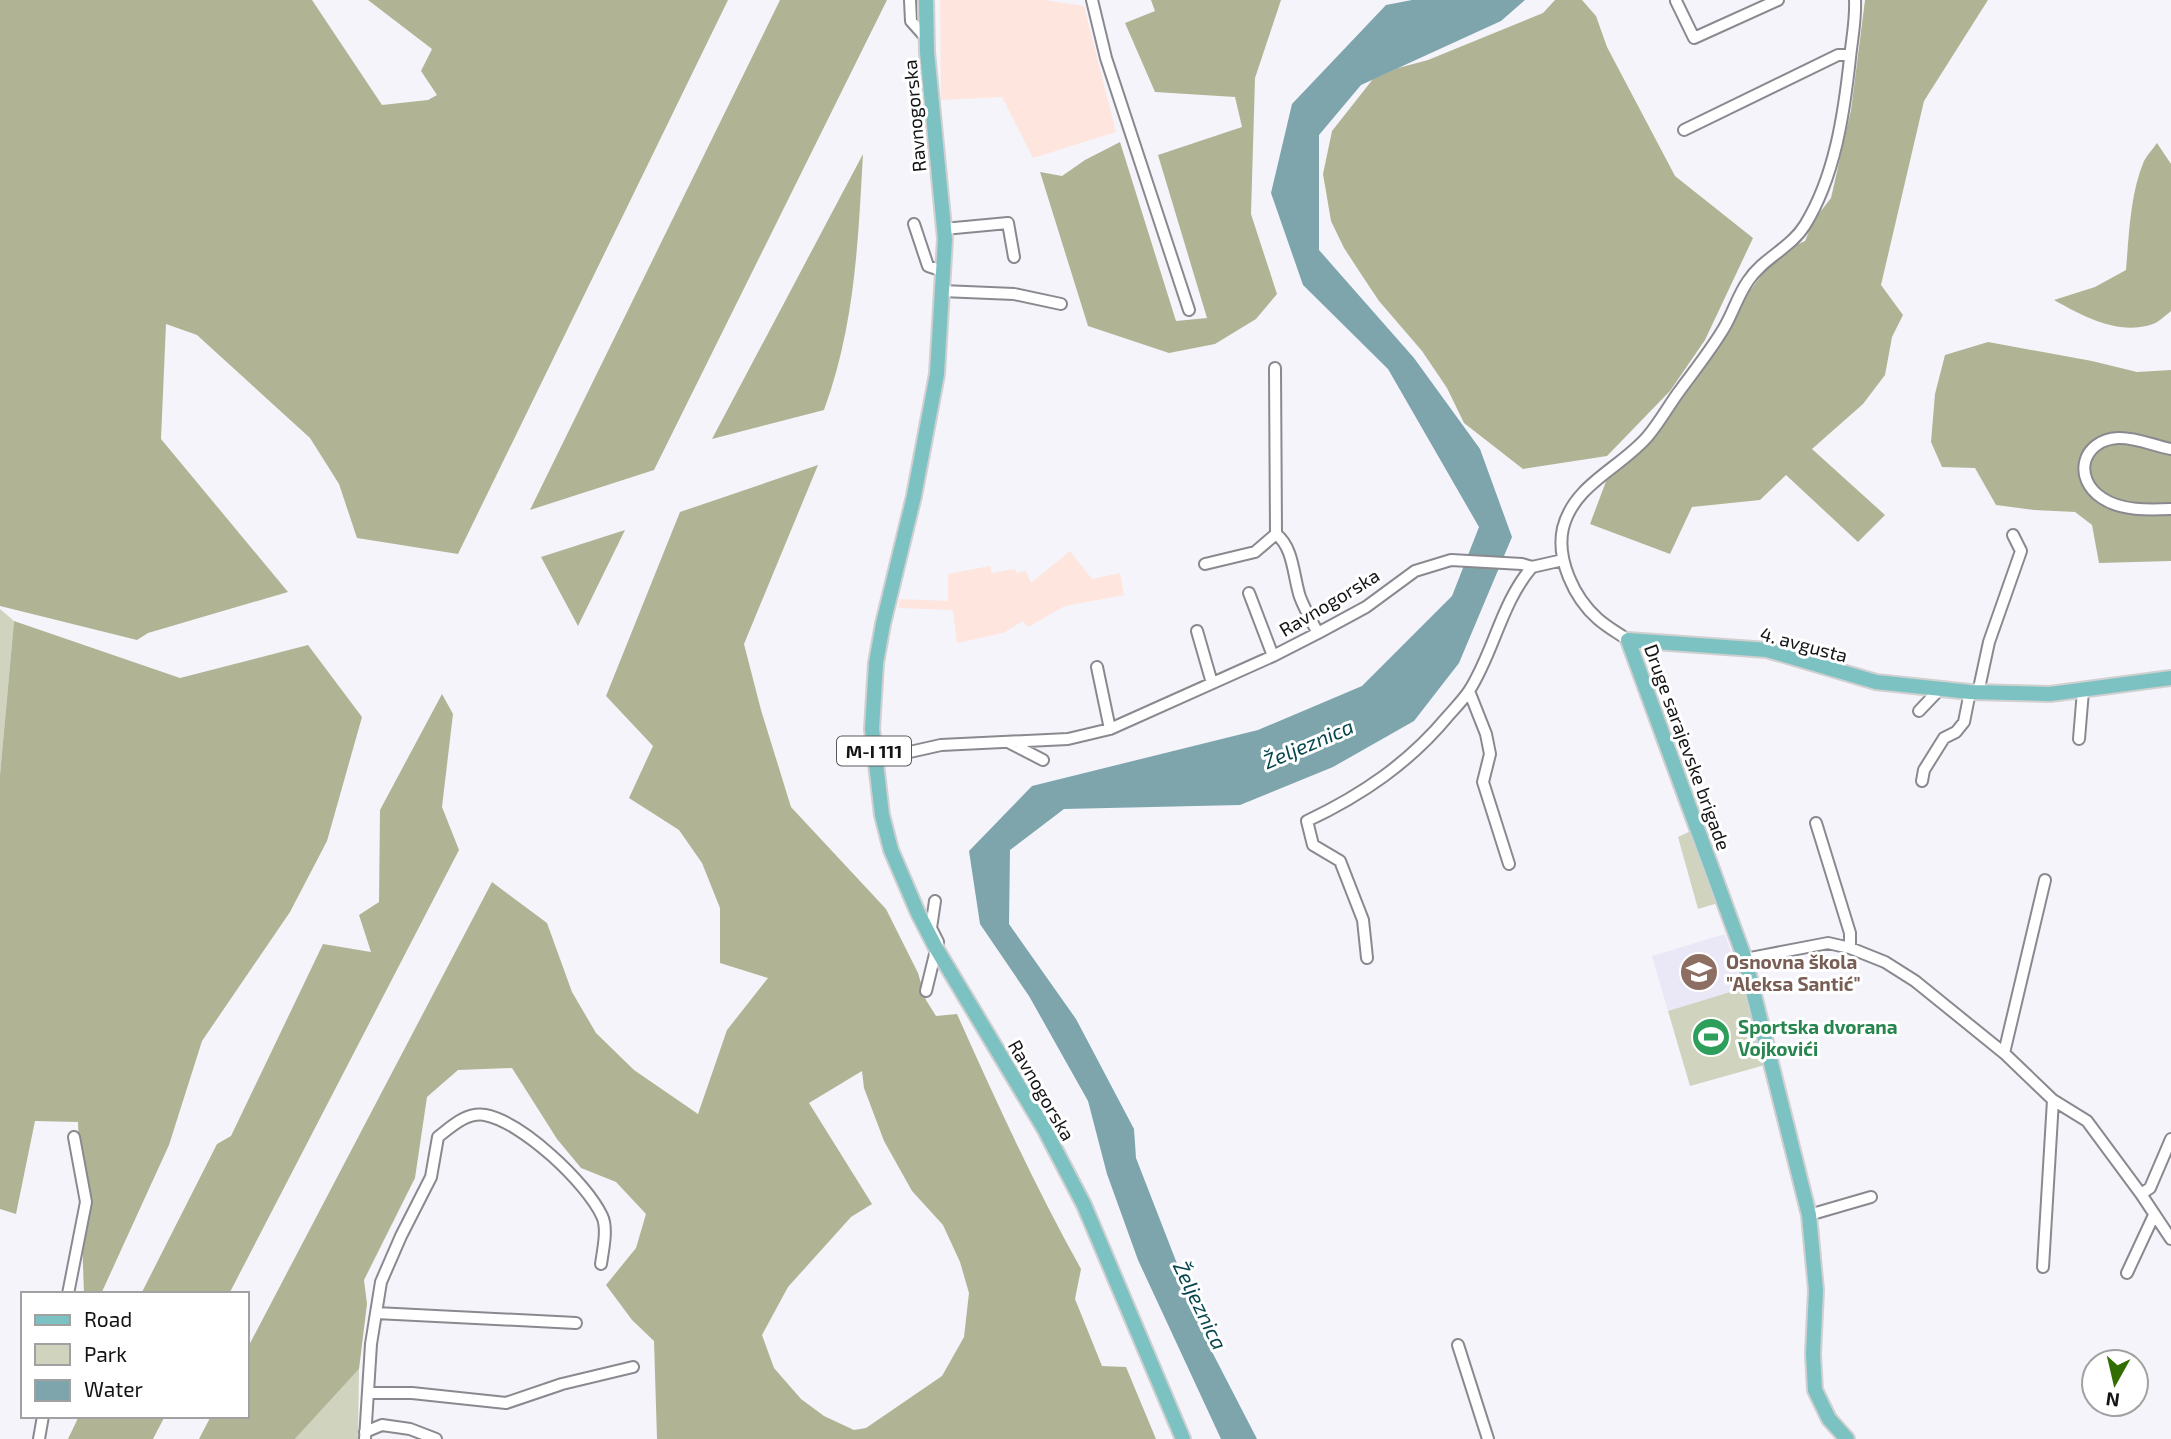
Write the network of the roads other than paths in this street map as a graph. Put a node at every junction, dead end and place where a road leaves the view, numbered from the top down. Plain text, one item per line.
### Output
1 (911, 0) edge
2 (926, 0) edge
3 (1092, 0) edge
4 (1777, 0) edge
5 (1855, 0) edge
6 (1676, 1) edge
7 (927, 39) junction
8 (1850, 55) junction
9 (1684, 130) dead end
10 (914, 224) dead end
11 (944, 229) junction
12 (1014, 257) dead end
13 (943, 271) junction
14 (942, 291) junction
15 (1061, 304) dead end
16 (1189, 310) dead end
17 (1275, 369) dead end
18 (2171, 449) edge
19 (2171, 509) edge
20 (1276, 534) junction
21 (2013, 535) dead end
22 (1563, 561) junction
23 (1205, 564) dead end
24 (1527, 566) junction
25 (1249, 593) dead end
26 (2001, 627) dead end
27 (1196, 631) dead end
28 (1318, 634) junction
29 (1628, 640) junction
30 (1989, 642) junction
31 (1273, 656) junction
32 (1097, 667) dead end
33 (2171, 678) edge
34 (1212, 683) junction
35 (1939, 690) junction
36 (1469, 691) junction
37 (2083, 691) junction
38 (1974, 693) junction
39 (1919, 711) dead end
40 (1110, 729) junction
41 (2079, 739) dead end
42 (1008, 742) junction
43 (874, 760) junction
44 (1043, 760) dead end
45 (1922, 781) dead end
46 (1816, 823) dead end
47 (1509, 864) dead end
48 (2045, 880) dead end
49 (935, 901) dead end
50 (1850, 947) junction
51 (936, 948) junction
52 (1367, 958) dead end
53 (1745, 959) junction
54 (926, 991) dead end
55 (2004, 1053) junction
56 (2053, 1100) junction
57 (74, 1137) dead end
58 (2171, 1139) edge
59 (2141, 1194) junction
60 (1871, 1197) dead end
61 (2154, 1215) junction
62 (1809, 1216) junction
63 (2171, 1239) edge
64 (601, 1264) dead end
65 (2043, 1267) dead end
66 (2127, 1273) dead end
67 (68, 1292) edge
68 (376, 1313) junction
69 (576, 1323) dead end
70 (1458, 1345) dead end
71 (633, 1367) dead end
72 (368, 1393) junction
73 (43, 1418) edge
74 (365, 1436) edge
75 (39, 1439) edge
76 (436, 1439) edge
77 (1183, 1439) edge
78 (1488, 1439) edge
79 (1847, 1439) edge

1 - 7 street
2 - 7 main road, Ravnogorska / M-I 111
3 - 16 street
4 - 6 street
5 - 8 street, Druge sarajevske brigade
7 - 11 main road, Ravnogorska / M-I 111
8 - 9 street
8 - 22 street, Druge sarajevske brigade
10 - 13 street
11 - 12 street
11 - 13 main road, Ravnogorska / M-I 111
13 - 14 main road, Ravnogorska / M-I 111
14 - 15 street
14 - 43 main road, Ravnogorska / M-I 111
17 - 20 street
18 - 19 street
20 - 23 street
20 - 28 street
21 - 30 street
22 - 24 street, Ravnogorska
22 - 29 street, Druge sarajevske brigade
24 - 28 street, Ravnogorska
24 - 36 street
25 - 31 street
26 - 30 street
27 - 34 street
28 - 31 street, Ravnogorska
29 - 35 main road, 4. avgusta
29 - 53 main road, Druge sarajevske brigade
30 - 38 street
31 - 34 street, Ravnogorska
32 - 40 street
33 - 37 main road, 4. avgusta
34 - 40 street, Ravnogorska
35 - 38 main road, 4. avgusta
35 - 39 street
36 - 47 street
36 - 52 street
37 - 38 main road, 4. avgusta
37 - 41 street
38 - 45 street
40 - 42 street, Ravnogorska
42 - 43 street, Ravnogorska
42 - 44 street
43 - 51 main road, Ravnogorska / M-I 111
46 - 50 street
48 - 55 street
49 - 51 street
50 - 53 street
50 - 55 street
51 - 54 street
51 - 77 main road, Ravnogorska / M-I 111
53 - 62 main road, Druge sarajevske brigade
55 - 56 street
56 - 59 street
56 - 65 street
57 - 67 street
58 - 59 street
59 - 61 street
60 - 62 street
61 - 63 street
61 - 66 street
62 - 79 main road, Druge sarajevske brigade
64 - 68 street
68 - 69 street
68 - 72 street
70 - 78 street
71 - 72 street
72 - 74 street
73 - 75 street
74 - 76 street

